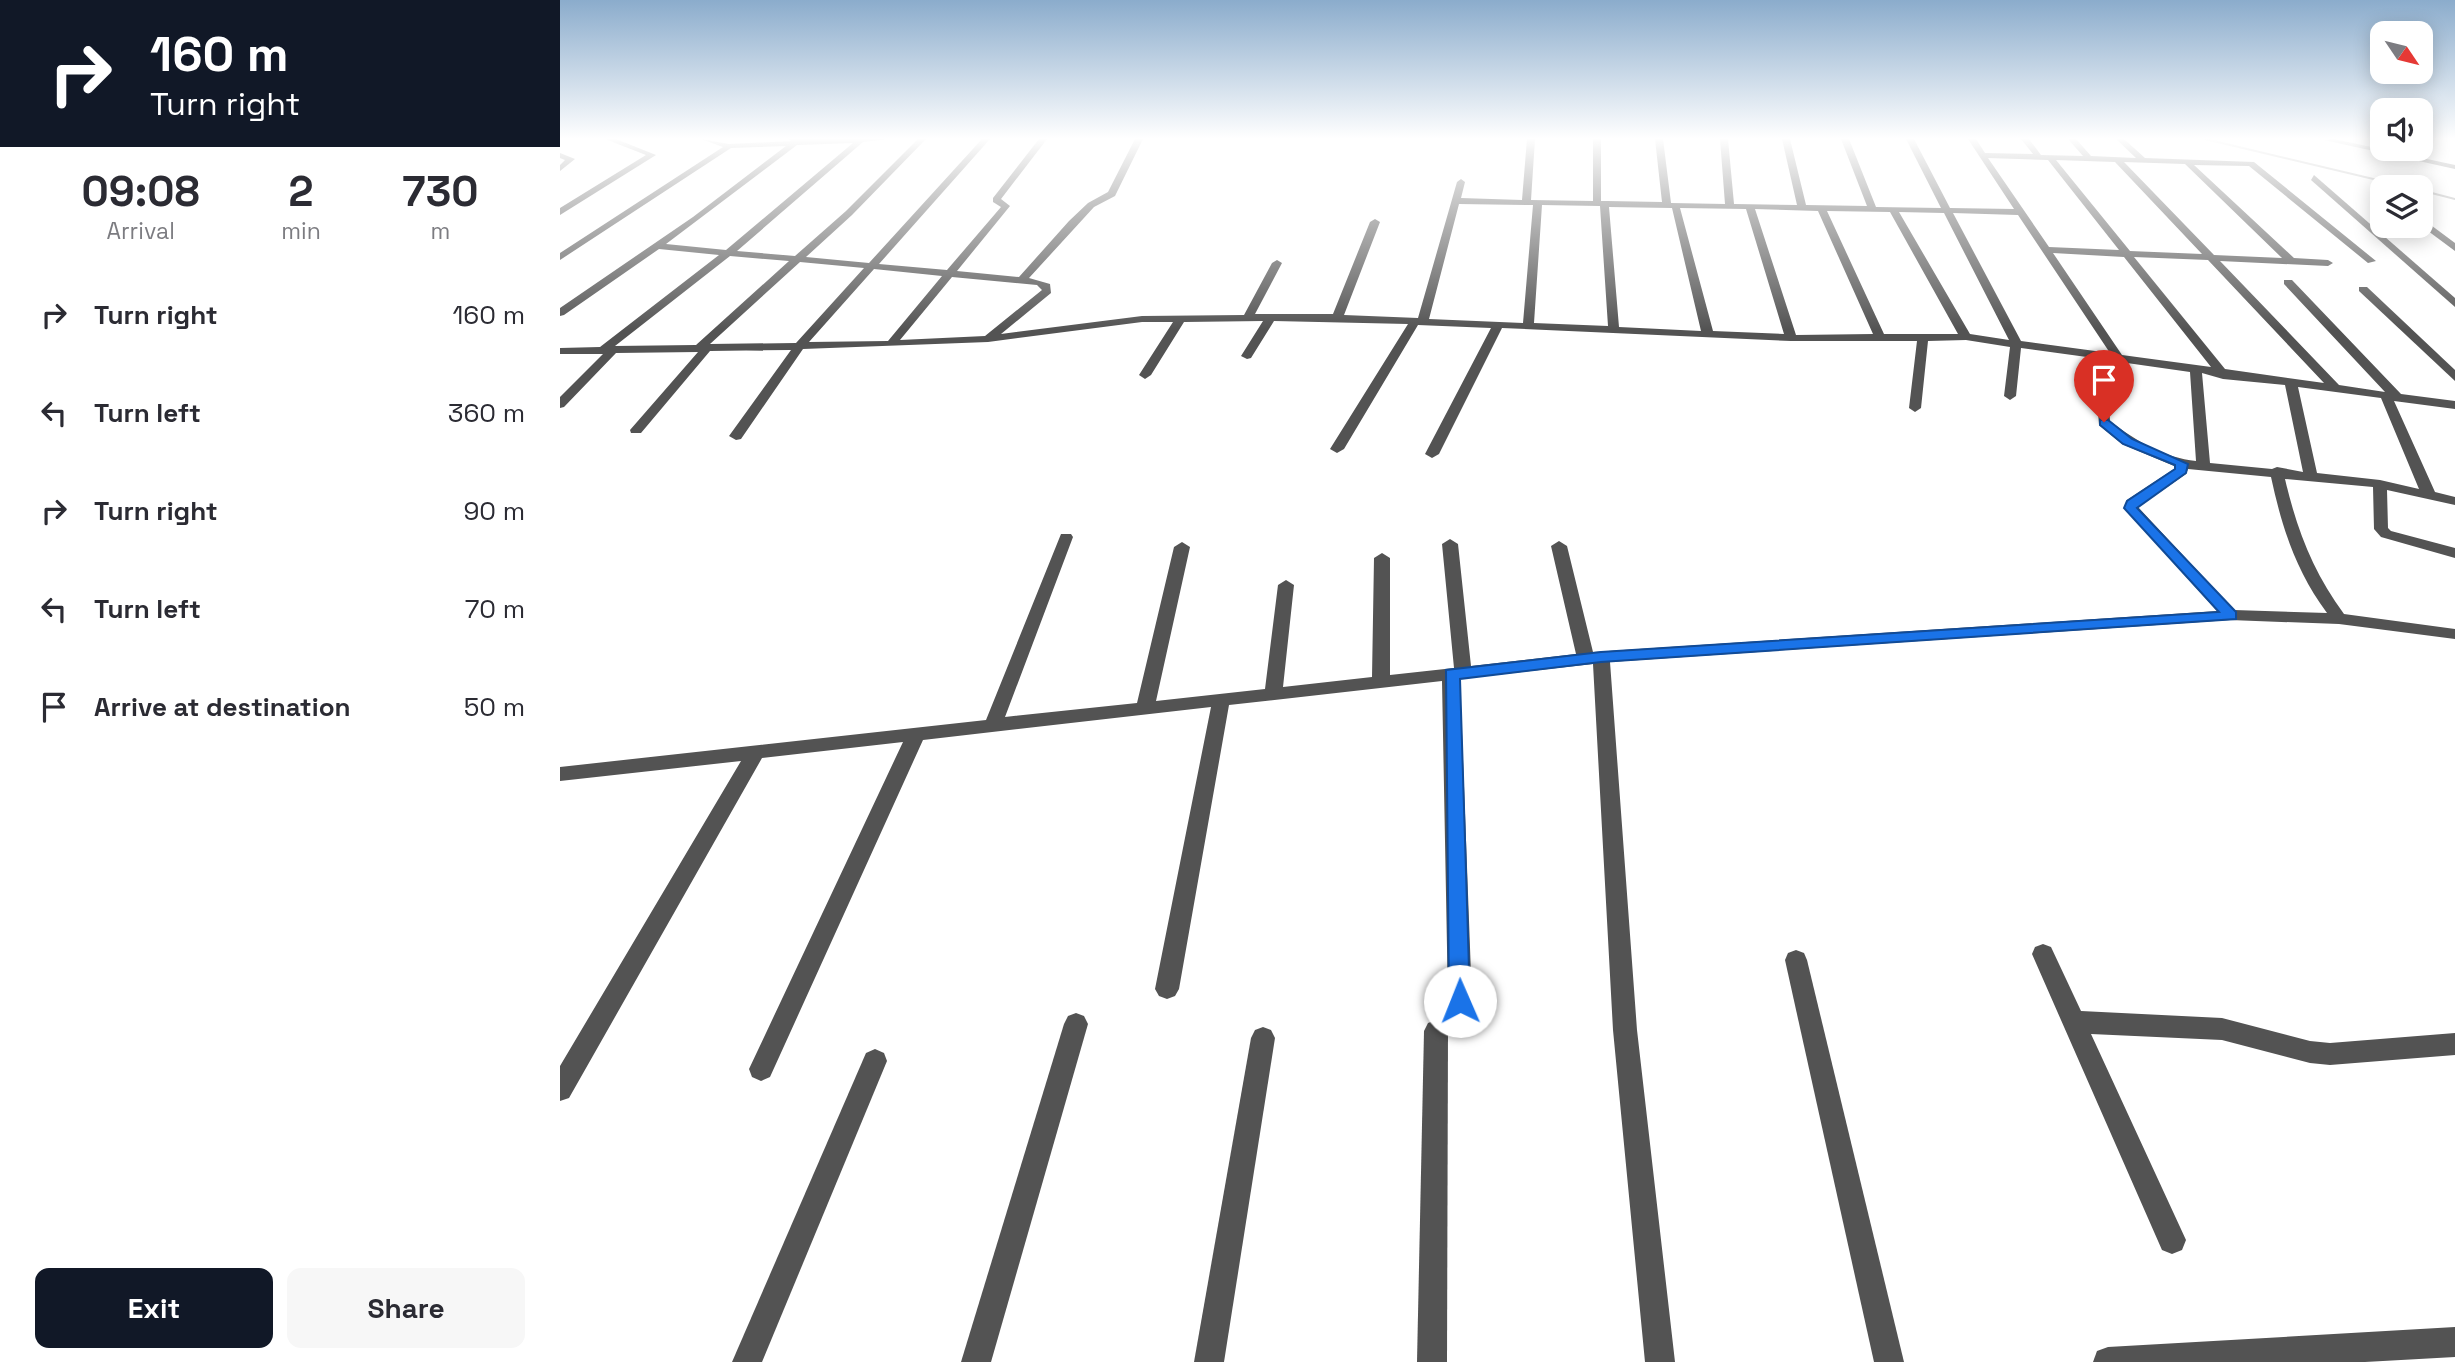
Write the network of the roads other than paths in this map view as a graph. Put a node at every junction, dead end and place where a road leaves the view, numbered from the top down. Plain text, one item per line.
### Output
1 (1532, 202) edge
2 (575, 203) edge
3 (643, 203) edge
4 (713, 203) edge
5 (786, 203) edge
6 (859, 203) edge
7 (930, 203) edge
8 (1000, 203) edge
9 (1099, 203) edge
10 (1457, 203) edge
11 (1571, 203) edge
12 (1601, 203) junction
13 (1801, 203) edge
14 (1870, 203) edge
15 (1942, 203) edge
16 (2014, 203) edge
17 (2087, 203) edge
18 (2158, 203) edge
19 (2230, 203) edge
20 (2300, 203) edge
21 (2341, 203) edge
22 (1671, 204) junction
23 (1730, 205) joint
24 (1749, 205) junction
25 (1802, 206) junction
26 (1820, 206) junction
27 (1872, 208) junction
28 (1892, 208) junction
29 (1946, 210) junction
30 (560, 212) edge
31 (2020, 212) junction
32 (1375, 222) dead end
33 (2433, 230) edge
34 (656, 246) junction
35 (2455, 248) edge
36 (2045, 250) junction
37 (727, 252) junction
38 (2129, 254) junction
39 (560, 257) edge
40 (2211, 258) junction
41 (796, 259) junction
42 (2291, 261) junction
43 (2371, 261) dead end
44 (1277, 263) dead end
45 (2328, 263) dead end
46 (873, 267) junction
47 (950, 274) junction
48 (1021, 281) junction
49 (2288, 282) dead end
50 (2362, 289) dead end
51 (2455, 304) edge
52 (560, 313) edge
53 (1248, 318) junction
54 (1270, 318) junction
55 (1337, 318) junction
56 (1180, 319) junction
57 (1419, 321) junction
58 (1498, 325) junction
59 (1528, 327) junction
60 (1614, 330) junction
61 (1708, 335) junction
62 (1966, 337) junction
63 (1791, 338) junction
64 (1880, 338) junction
65 (1923, 338) junction
66 (988, 339) junction
67 (2016, 343) junction
68 (891, 344) junction
69 (800, 345) junction
70 (703, 347) junction
71 (608, 350) junction
72 (560, 351) edge
73 (1247, 356) dead end
74 (2101, 356) junction
75 (2119, 359) junction
76 (2196, 371) junction
77 (1145, 375) dead end
78 (2223, 375) junction
79 (2455, 377) edge
80 (2291, 383) junction
81 (2337, 390) junction
82 (2010, 396) dead end
83 (2392, 397) junction
84 (560, 404) edge
85 (2455, 405) edge
86 (1915, 408) dead end
87 (636, 430) dead end
88 (736, 436) dead end
89 (1337, 449) dead end
90 (1432, 454) dead end
91 (2181, 464) junction
92 (2203, 466) junction
93 (2277, 471) junction
94 (2310, 475) junction
95 (2380, 484) junction
96 (2429, 495) junction
97 (2455, 501) edge
98 (1066, 537) dead end
99 (1450, 544) dead end
100 (1559, 546) dead end
101 (1182, 547) dead end
102 (2455, 553) edge
103 (1382, 558) dead end
104 (1286, 585) dead end
105 (2231, 615) junction
106 (2339, 619) junction
107 (2455, 634) edge
108 (1593, 658) junction
109 (1457, 674) junction
110 (1381, 682) junction
111 (1273, 695) junction
112 (1221, 700) junction
113 (1145, 709) junction
114 (993, 726) junction
115 (916, 734) junction
116 (756, 752) junction
117 (560, 774) edge
118 (2043, 954) dead end
119 (1796, 960) dead end
120 (1167, 989) dead end
121 (1460, 1001) dead end
122 (2074, 1022) junction
123 (1076, 1024) dead end
124 (1436, 1031) dead end
125 (1263, 1038) dead end
126 (2455, 1044) edge
127 (876, 1061) dead end
128 (761, 1069) dead end
129 (560, 1089) edge
130 (2172, 1240) dead end
131 (2455, 1342) edge
132 (747, 1362) edge
133 (976, 1362) edge
134 (1209, 1362) edge
135 (1432, 1362) edge
136 (1660, 1362) edge
137 (1889, 1362) edge
138 (2118, 1362) edge

1 - 59 street
2 - 30 street
3 - 39 street
4 - 34 street
5 - 37 street
6 - 41 street
7 - 46 street
8 - 47 street
9 - 48 street
10 - 57 street
11 - 12 street
12 - 22 street
12 - 60 street
13 - 25 street
14 - 27 street
15 - 29 street
16 - 31 street
17 - 38 street
18 - 40 street
19 - 42 street
20 - 43 street
21 - 51 street
22 - 23 street
22 - 61 street
23 - 24 street
24 - 25 street
24 - 63 street
25 - 26 street
26 - 27 street
26 - 64 street
27 - 28 street
28 - 29 street
28 - 62 street
29 - 31 street
29 - 67 street
31 - 36 street
32 - 55 street
33 - 35 street
34 - 37 street
34 - 52 street
36 - 38 street
36 - 75 street
37 - 41 street
37 - 71 street
38 - 40 street
38 - 78 street
40 - 42 street
40 - 81 street
41 - 46 street
41 - 70 street
42 - 45 street
44 - 53 street
46 - 47 street
46 - 69 street
47 - 48 street
47 - 68 street
48 - 66 street
49 - 83 street
50 - 79 street
53 - 54 street
53 - 56 street
54 - 55 street
54 - 73 street
55 - 57 street
56 - 66 street
56 - 77 street
57 - 58 street
57 - 89 street
58 - 59 street
58 - 90 street
59 - 60 street
60 - 61 street
61 - 63 street
62 - 65 street
62 - 67 street
63 - 64 street
64 - 65 street
65 - 86 street
66 - 68 street
67 - 74 street
67 - 82 street
68 - 69 street
69 - 70 street
69 - 88 street
70 - 71 street
70 - 87 street
71 - 72 street
71 - 84 street
74 - 75 street
74 - 91 street
75 - 76 street
76 - 78 street
76 - 92 street
78 - 80 street
80 - 81 street
80 - 94 street
81 - 83 street
83 - 85 street
83 - 96 street
91 - 92 street
91 - 105 street
92 - 93 street
93 - 94 street
93 - 106 street
94 - 95 street
95 - 96 street
95 - 102 street
96 - 97 street
98 - 114 street
99 - 109 street
100 - 108 street
101 - 113 street
103 - 110 street
104 - 111 street
105 - 106 street
105 - 108 street
106 - 107 street
108 - 109 street
108 - 136 street
109 - 110 street
109 - 121 street
110 - 111 street
111 - 112 street
112 - 113 street
112 - 120 street
113 - 114 street
114 - 115 street
115 - 116 street
115 - 128 street
116 - 117 street
116 - 129 street
118 - 122 street
119 - 137 street
122 - 126 street
122 - 130 street
123 - 133 street
124 - 135 street
125 - 134 street
127 - 132 street
131 - 138 street

